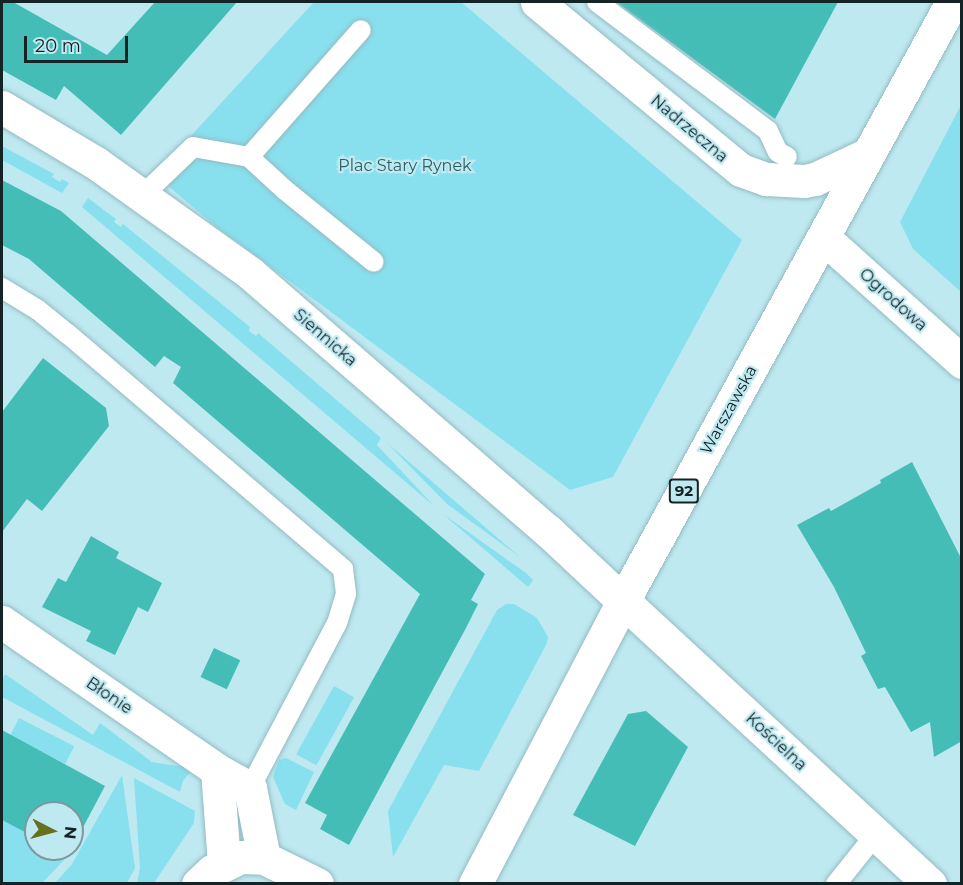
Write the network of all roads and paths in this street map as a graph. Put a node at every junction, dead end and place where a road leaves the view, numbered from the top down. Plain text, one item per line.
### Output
1 (537, 2) edge
2 (597, 2) edge
3 (952, 2) edge
4 (361, 30) dead end
5 (2, 107) edge
6 (866, 155) junction
7 (249, 157) junction
8 (787, 157) dead end
9 (143, 195) junction
10 (825, 238) junction
11 (374, 262) dead end
12 (2, 288) edge
13 (962, 362) edge
14 (623, 601) junction
15 (2, 622) edge
16 (217, 770) junction
17 (250, 788) junction
18 (876, 834) junction
19 (264, 858) junction
20 (224, 864) junction
21 (198, 884) edge
22 (317, 884) edge
23 (475, 884) edge
24 (836, 884) edge
25 (930, 884) edge

1 - 6 main road, Nadrzeczna
2 - 8 lane
3 - 6 main road, Warszawska / 92
4 - 7 lane
5 - 9 main road, Siennicka
6 - 10 main road, Warszawska / 92
7 - 9 lane
7 - 11 lane
9 - 14 main road, Siennicka
10 - 13 main road, Ogrodowa
10 - 14 main road, Warszawska / 92
12 - 17 lane
14 - 18 main road, Kościelna
14 - 23 main road, Warszawska / 92
15 - 16 main road, Błonie
16 - 17 main road, Błonie
16 - 20 main road
17 - 19 main road
18 - 24 lane
18 - 25 main road, Kościelna
19 - 20 main road
19 - 22 main road
20 - 21 main road

